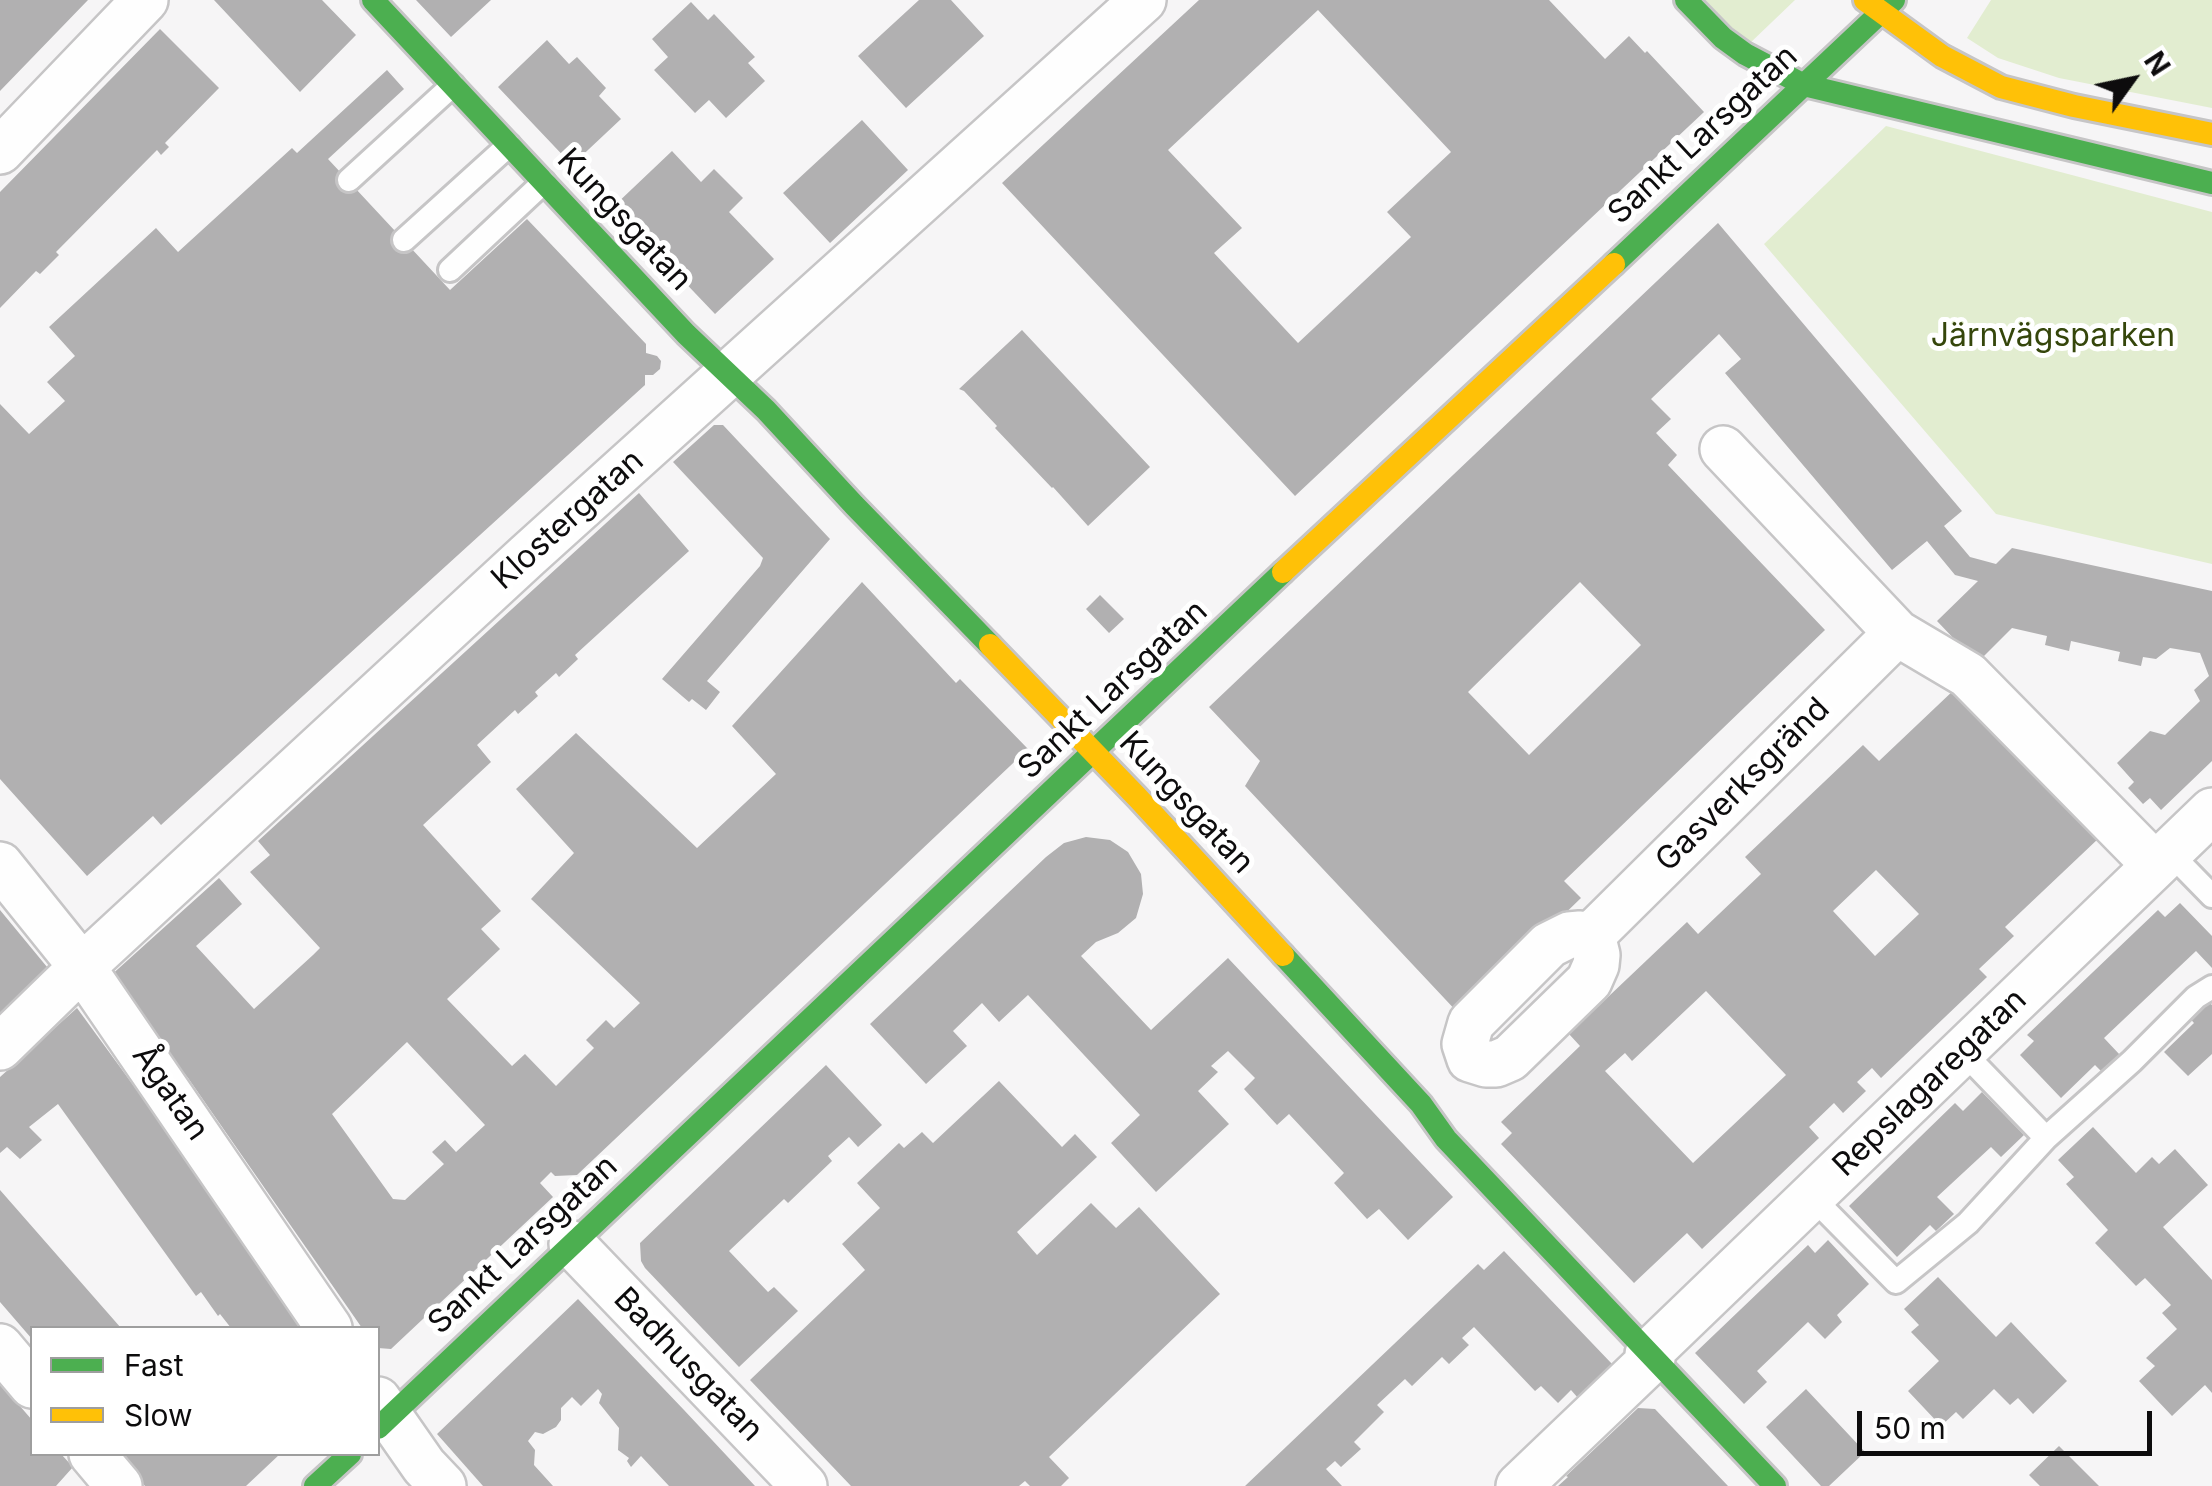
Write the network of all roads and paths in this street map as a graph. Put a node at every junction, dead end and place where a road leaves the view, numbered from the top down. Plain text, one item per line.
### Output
1 (146, 0) edge
2 (372, 0) edge
3 (1142, 0) edge
4 (1686, 0) edge
5 (1880, 4) edge
6 (1804, 85) junction
7 (453, 86) junction
8 (2212, 134) edge
9 (509, 145) junction
10 (0, 151) edge
11 (348, 180) dead end
12 (544, 182) junction
13 (2212, 182) edge
14 (404, 240) dead end
15 (450, 270) dead end
16 (729, 374) junction
17 (1723, 449) dead end
18 (1898, 633) junction
19 (1094, 753) junction
20 (2212, 810) edge
21 (2162, 859) junction
22 (0, 864) edge
23 (2212, 896) edge
24 (82, 968) junction
25 (2212, 987) edge
26 (0, 1047) edge
27 (1963, 1052) junction
28 (1421, 1104) junction
29 (2046, 1138) junction
30 (1812, 1197) junction
31 (572, 1244) junction
32 (329, 1326) edge
33 (0, 1347) edge
34 (1650, 1357) junction
35 (30, 1383) edge
36 (381, 1415) edge
37 (94, 1456) edge
38 (348, 1456) edge
39 (424, 1479) edge
40 (1758, 1480) edge
41 (119, 1486) edge
42 (315, 1486) edge
43 (804, 1486) edge
44 (1519, 1486) edge

1 - 10 street
2 - 7 main road, Kungsgatan
3 - 16 street, Klostergatan
4 - 6 main road
5 - 6 main road, Sankt Larsgatan
5 - 8 main road
6 - 13 main road
6 - 19 main road, Sankt Larsgatan
7 - 9 main road, Kungsgatan
7 - 11 lane
9 - 12 main road, Kungsgatan
9 - 14 lane
12 - 15 lane
12 - 16 main road, Kungsgatan
16 - 19 main road, Kungsgatan
16 - 24 street, Klostergatan
17 - 18 street
18 - 21 street
18 - 28 street, Gasverksgränd
19 - 28 main road, Kungsgatan
19 - 31 main road, Sankt Larsgatan
20 - 21 street, Repslagaregatan
21 - 23 lane
21 - 27 street, Repslagaregatan
22 - 24 street, Ågatan
24 - 26 street, Klostergatan
24 - 32 street, Ågatan
25 - 29 lane
27 - 29 lane
27 - 30 street, Repslagaregatan
28 - 34 main road, Kungsgatan
29 - 30 lane
30 - 34 street, Repslagaregatan
31 - 36 main road, Sankt Larsgatan
31 - 43 street, Badhusgatan
33 - 35 street
34 - 40 main road, Kungsgatan
34 - 44 street, Repslagaregatan
36 - 39 street
37 - 41 street
38 - 42 main road

